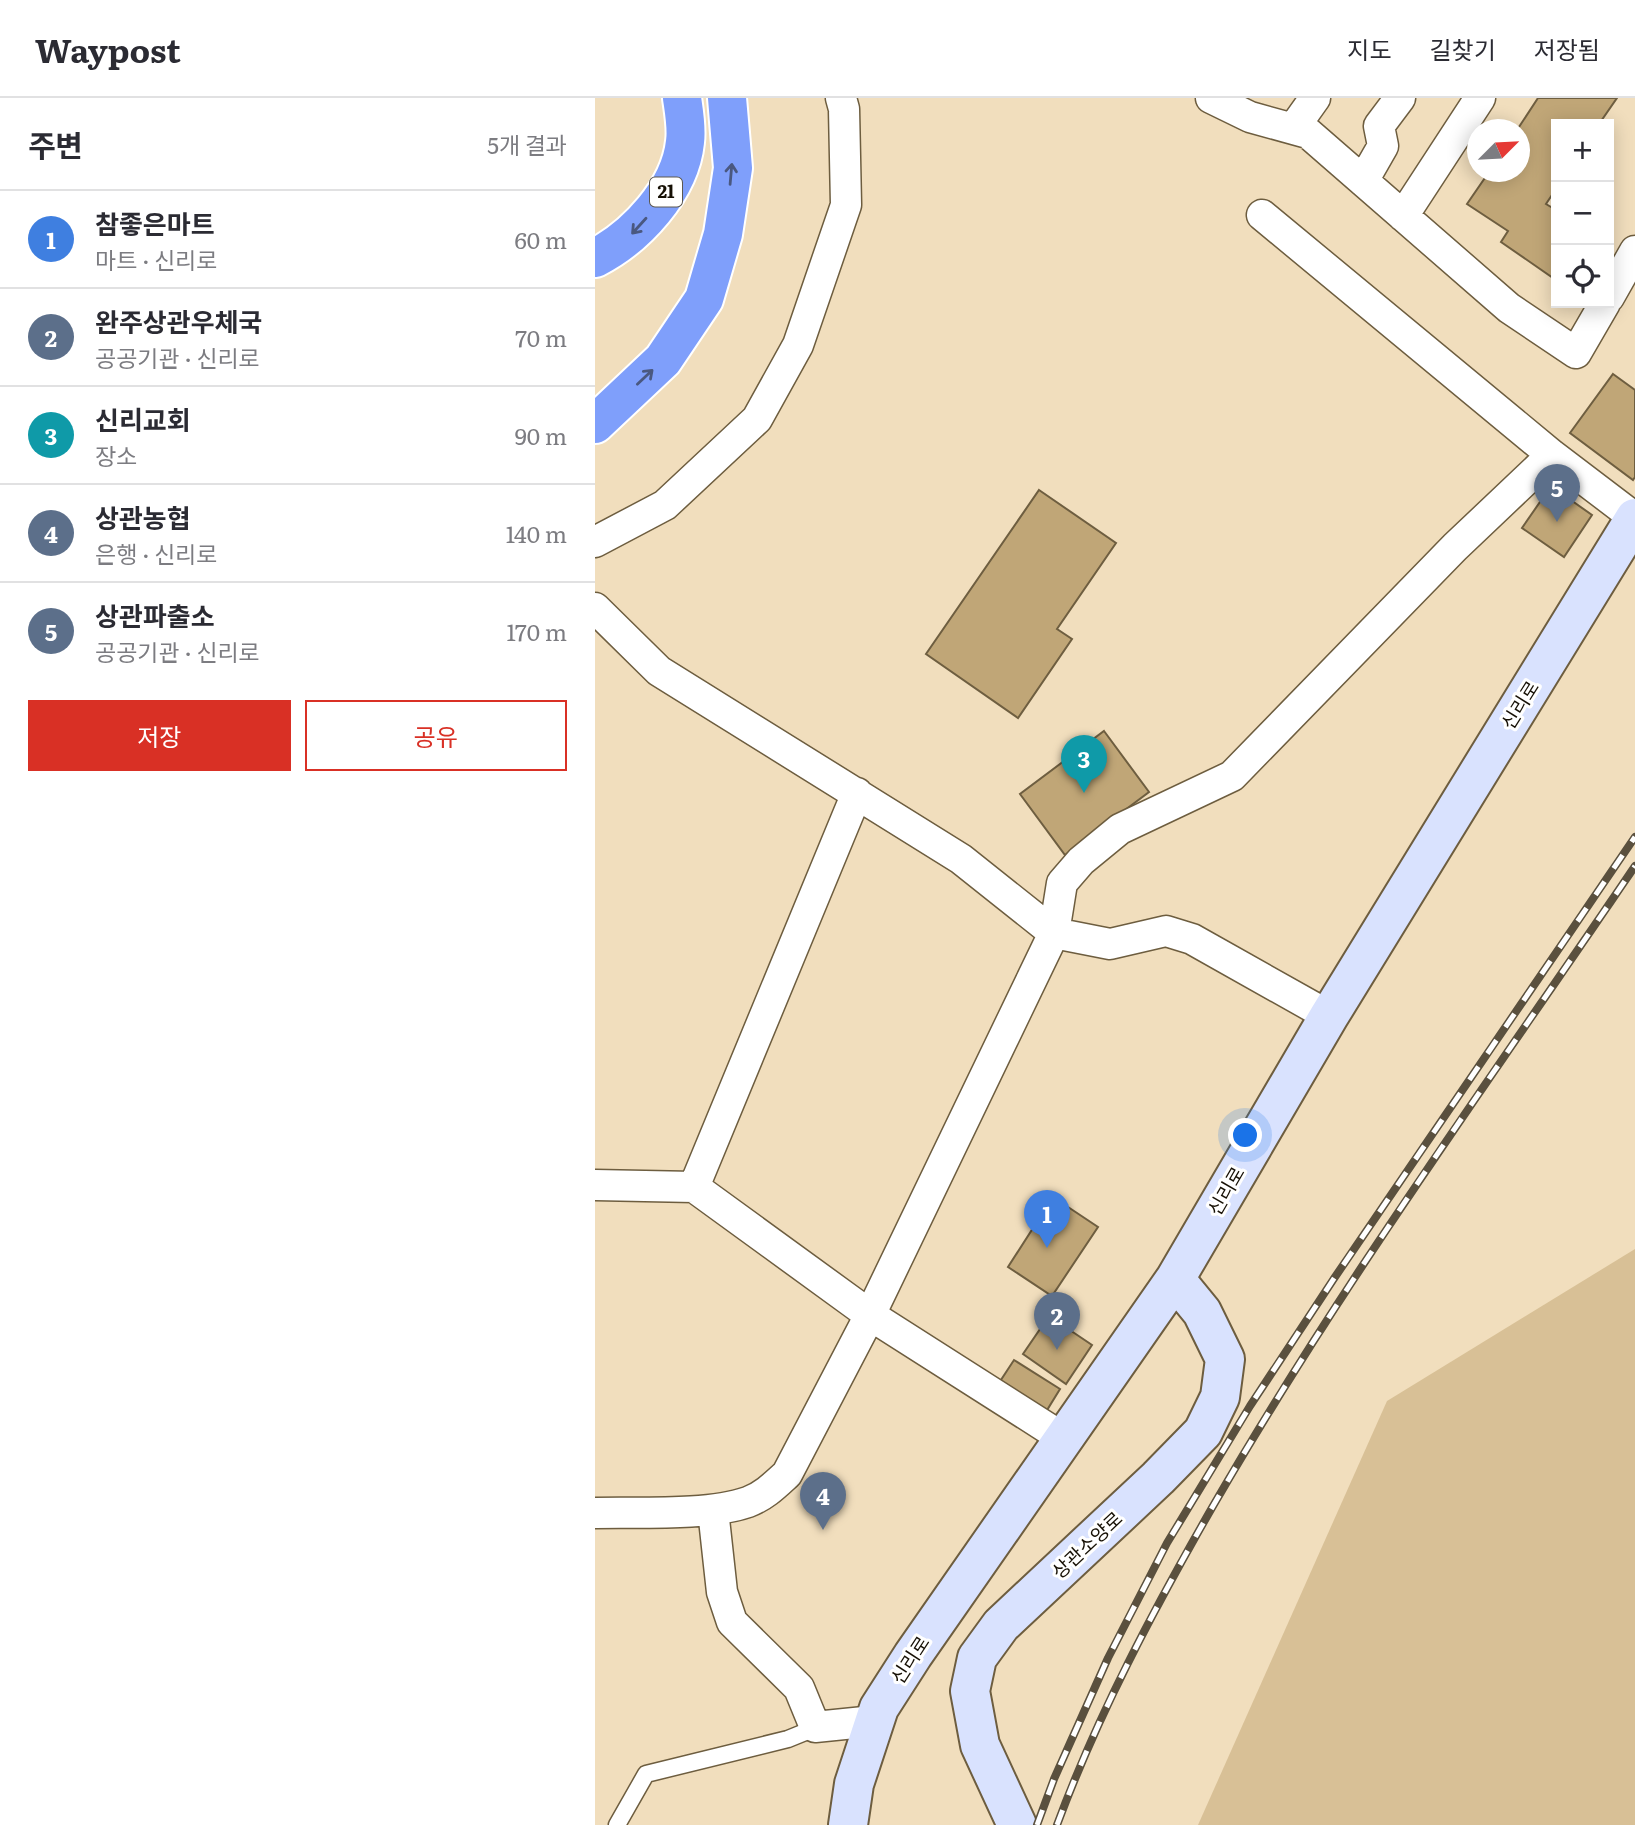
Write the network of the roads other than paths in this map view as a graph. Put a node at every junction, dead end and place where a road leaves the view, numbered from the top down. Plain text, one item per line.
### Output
1 (682, 98) edge
2 (727, 98) edge
3 (841, 98) edge
4 (1211, 98) edge
5 (1315, 98) edge
6 (1400, 98) edge
7 (1480, 98) edge
8 (1293, 129) junction
9 (1363, 181) junction
10 (1262, 215) dead end
11 (1403, 216) junction
12 (1635, 251) edge
13 (595, 258) edge
14 (1614, 288) edge
15 (1602, 308) edge
16 (595, 424) edge
17 (1552, 455) junction
18 (1635, 518) edge
19 (595, 542) edge
20 (595, 608) edge
21 (857, 793) junction
22 (1054, 933) junction
23 (1329, 1016) junction
24 (595, 1185) edge
25 (694, 1186) junction
26 (1175, 1279) junction
27 (870, 1315) junction
28 (1063, 1438) junction
29 (713, 1510) junction
30 (595, 1513) edge
31 (874, 1721) junction
32 (820, 1726) junction
33 (617, 1825) edge
34 (848, 1825) edge
35 (1017, 1825) edge

1 -> 13 highway, 21
16 -> 2 highway
3 - 19 street
4 - 8 street
5 - 8 street
6 - 9 street
7 - 11 street
8 - 9 street
9 - 11 street
10 - 17 street
11 - 15 street
12 - 14 street
17 - 18 street
17 - 22 street
18 - 23 main road, 신리로
20 - 21 street
21 - 22 street
21 - 25 street
22 - 23 street
22 - 27 street
23 - 26 main road, 신리로
24 - 25 street
25 - 27 street
26 - 28 main road, 신리로
26 - 35 main road, 상관소양로
27 - 28 street
27 - 29 street
28 - 31 main road, 신리로
29 - 30 street
29 - 32 street
31 - 32 street
31 - 34 main road, 신리로
32 - 33 lane

